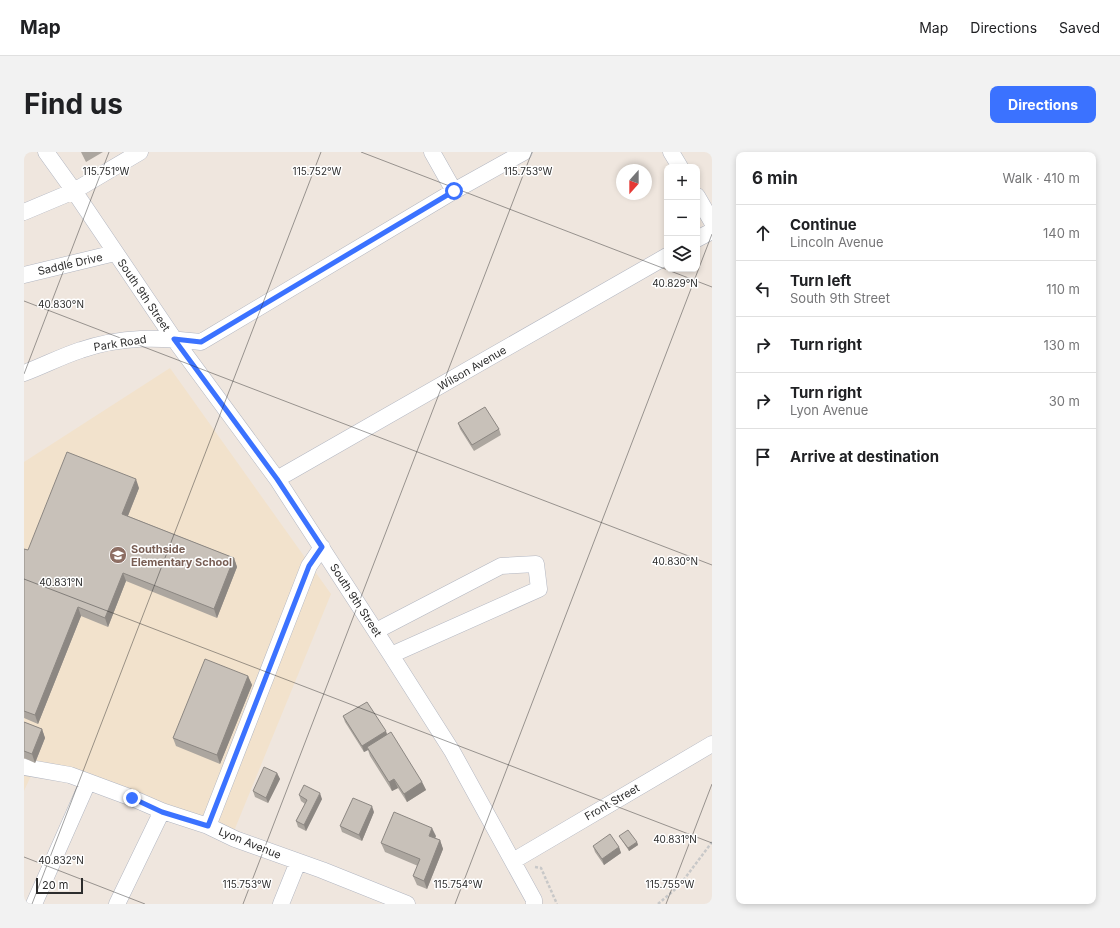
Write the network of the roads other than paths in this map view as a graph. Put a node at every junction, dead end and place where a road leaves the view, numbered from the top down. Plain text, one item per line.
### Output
1 (46, 152) edge
2 (140, 152) edge
3 (432, 152) edge
4 (524, 152) edge
5 (671, 152) edge
6 (678, 164) edge
7 (74, 191) junction
8 (454, 191) junction
9 (699, 200) edge
10 (24, 212) edge
11 (712, 222) edge
12 (712, 231) edge
13 (700, 237) edge
14 (115, 253) junction
15 (664, 258) edge
16 (24, 275) edge
17 (174, 339) junction
18 (24, 373) edge
19 (277, 479) junction
20 (322, 547) junction
21 (376, 631) junction
22 (391, 655) junction
23 (712, 744) edge
24 (24, 767) edge
25 (88, 782) junction
26 (162, 812) junction
27 (208, 826) junction
28 (513, 861) junction
29 (298, 862) junction
30 (34, 904) edge
31 (117, 904) edge
32 (281, 904) edge
33 (407, 904) edge
34 (534, 904) edge

1 - 7 street, South 9th Street
2 - 7 street
3 - 8 street
4 - 8 street, Park Road
5 - 6 street
7 - 10 street
7 - 14 street, South 9th Street
8 - 17 street, Park Road
9 - 11 street
12 - 13 street
14 - 16 street, Saddle Drive
14 - 17 street, South 9th Street
15 - 19 street, Wilson Avenue
17 - 18 street, Park Road
17 - 19 street, South 9th Street
19 - 20 street, South 9th Street
20 - 21 street, South 9th Street
20 - 27 street
21 - 22 street, South 9th Street
21 - 22 street
22 - 28 street, South 9th Street
23 - 28 street, Front Street
24 - 25 street, Lyon Avenue
25 - 26 street, Lyon Avenue
25 - 30 street
26 - 27 street, Lyon Avenue
26 - 31 street
27 - 29 street, Lyon Avenue
28 - 34 street, South 9th Street
29 - 32 street
29 - 33 street, Lyon Avenue

